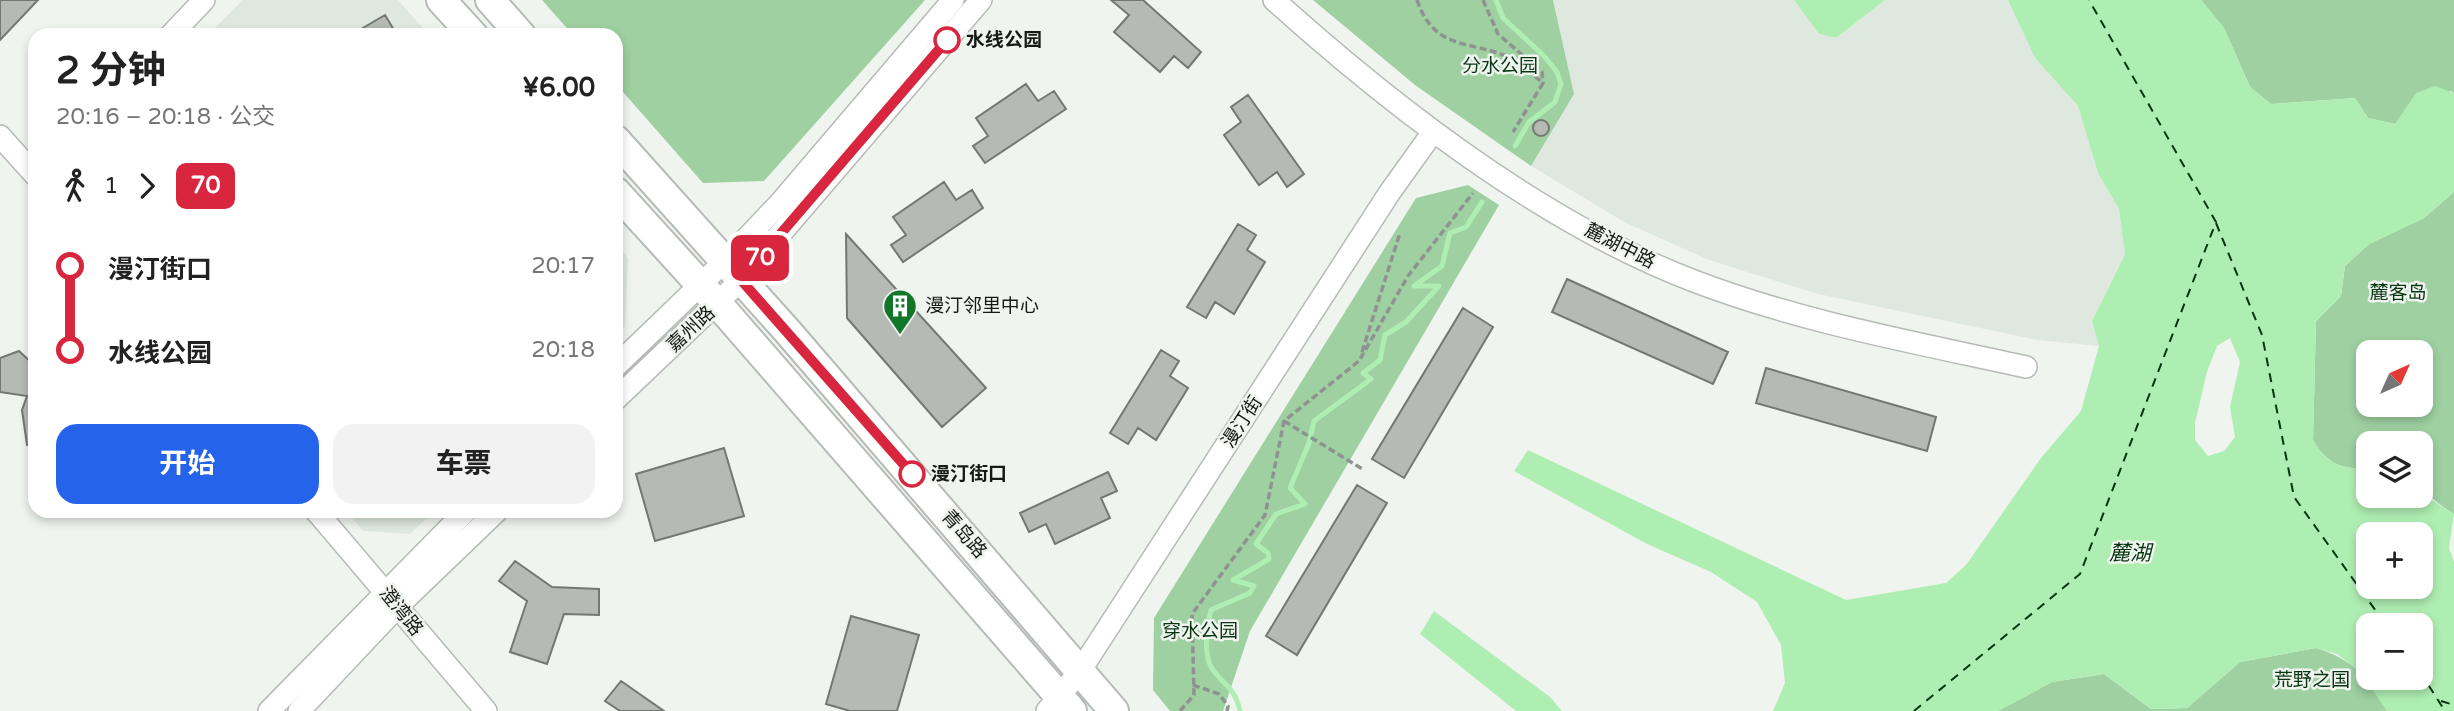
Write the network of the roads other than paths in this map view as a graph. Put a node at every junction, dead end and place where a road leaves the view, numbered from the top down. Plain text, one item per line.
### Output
1 (204, 0) edge
2 (441, 0) edge
3 (490, 0) edge
4 (953, 0) edge
5 (981, 0) edge
6 (1275, 0) edge
7 (178, 28) edge
8 (467, 28) edge
9 (515, 28) edge
10 (1433, 132) junction
11 (0, 136) edge
12 (623, 147) edge
13 (28, 167) edge
14 (623, 200) edge
15 (733, 271) junction
16 (710, 295) junction
17 (623, 361) edge
18 (2026, 367) dead end
19 (623, 391) edge
20 (322, 518) edge
21 (460, 518) edge
22 (488, 518) edge
23 (391, 598) junction
24 (1080, 671) junction
25 (1060, 706) edge
26 (270, 711) edge
27 (299, 711) edge
28 (486, 711) edge
29 (1114, 711) edge

1 - 7 street
2 - 8 main road
3 - 9 main road
4 - 15 street, 嘉州路
5 - 15 street, 嘉州路
6 - 10 street, 麓湖中路
10 - 18 street, 麓湖中路
10 - 24 street, 漫汀街
11 - 13 street
12 - 15 main road, 青岛路
14 - 16 main road, 青岛路
15 - 16 street, 嘉州路
15 - 24 main road, 青岛路
16 - 17 street, 嘉州路
16 - 19 street, 嘉州路
16 - 25 main road, 青岛路
20 - 23 street, 澄湾路
21 - 23 street
22 - 23 street
23 - 26 street
23 - 27 street
23 - 28 street, 澄湾路
24 - 25 street, 漫汀街
24 - 29 main road, 青岛路

